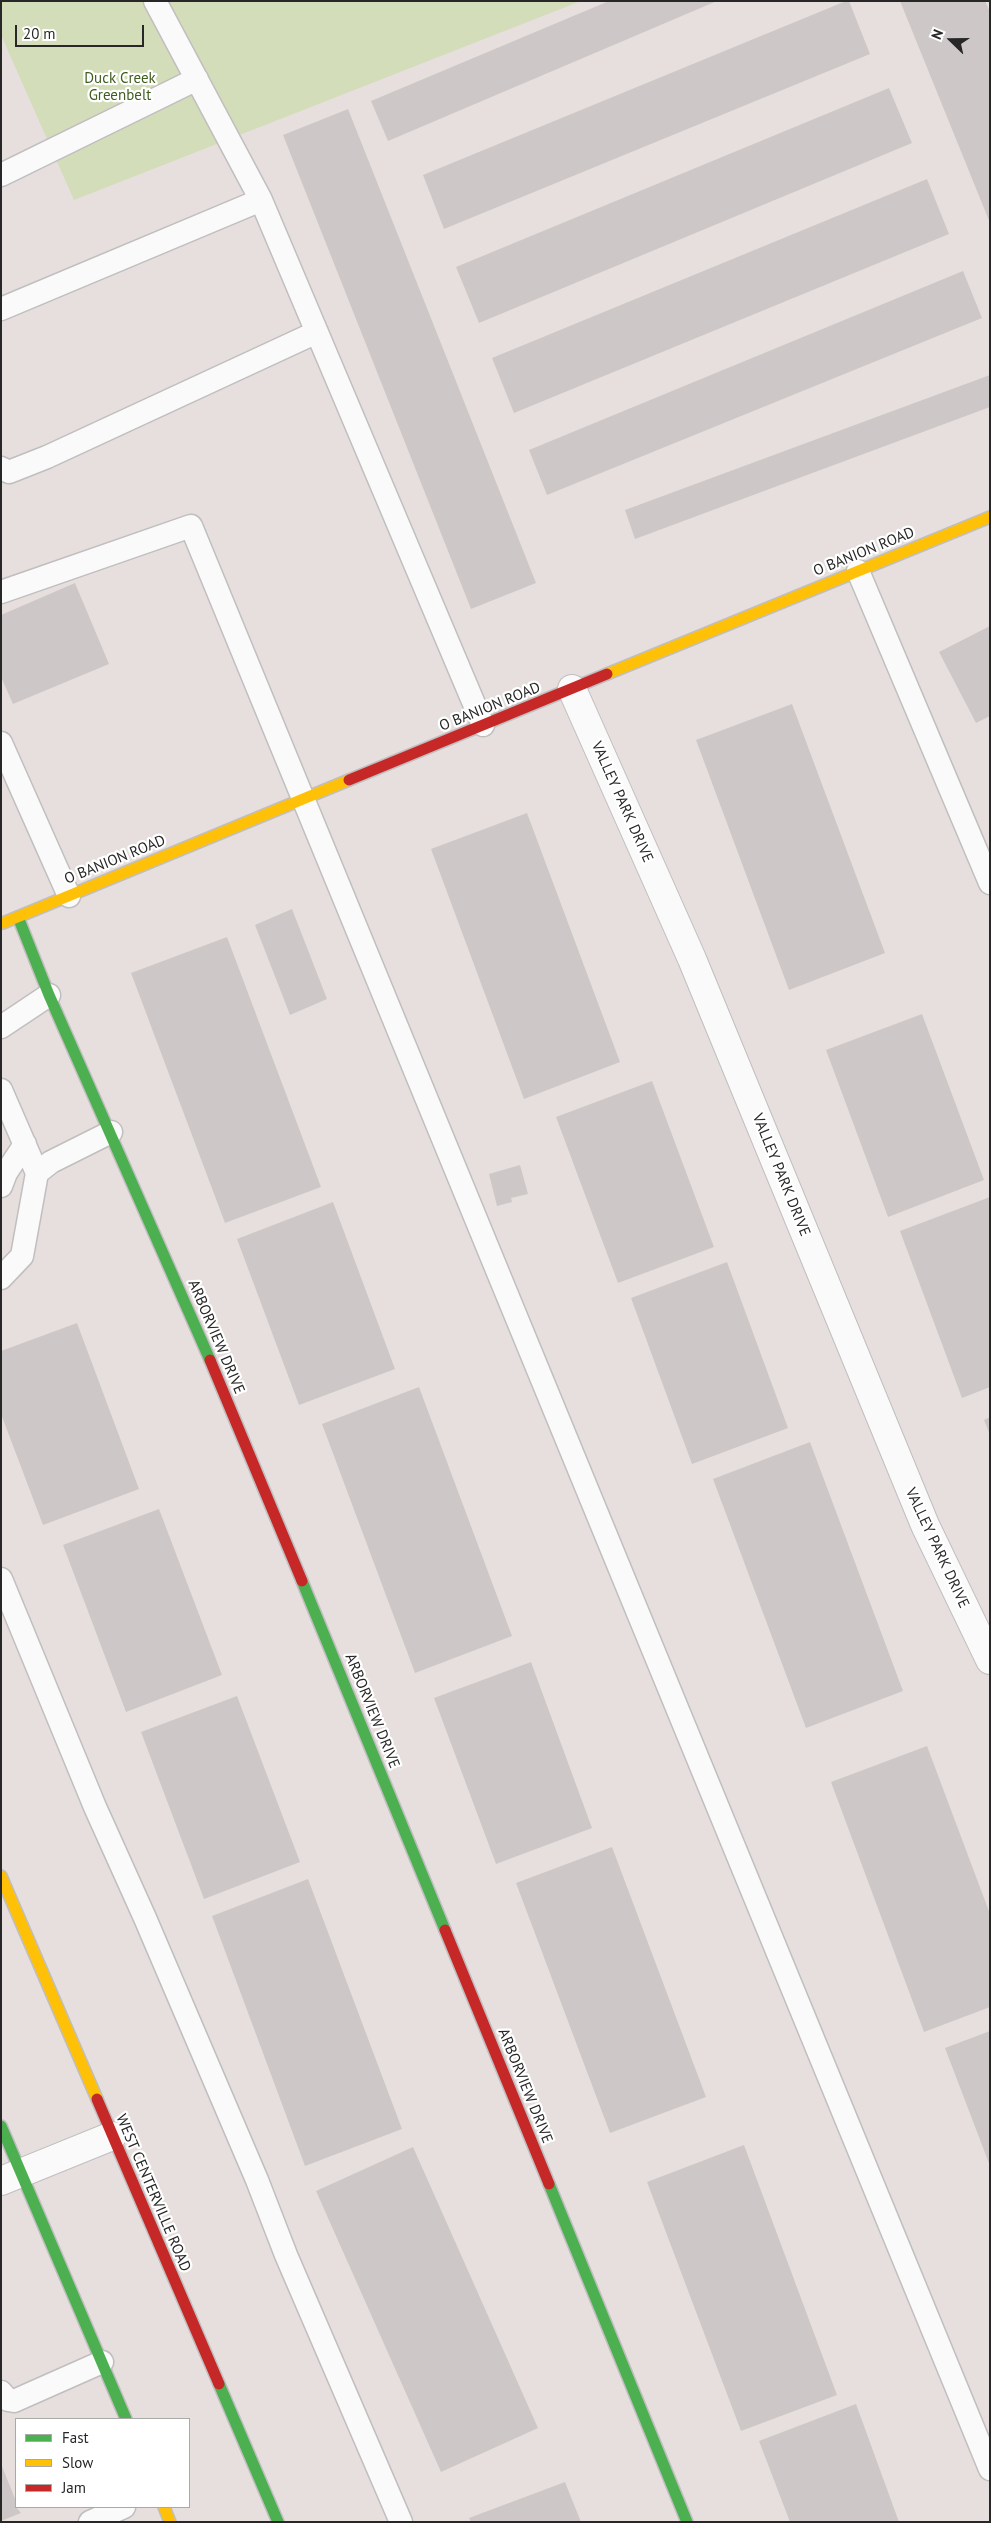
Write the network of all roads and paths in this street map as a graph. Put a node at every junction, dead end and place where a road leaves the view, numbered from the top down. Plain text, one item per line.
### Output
1 (155, 1) edge
2 (197, 80) junction
3 (1, 175) edge
4 (261, 200) junction
5 (1, 309) edge
6 (317, 332) junction
7 (4, 472) edge
8 (990, 517) edge
9 (858, 571) junction
10 (1, 592) edge
11 (572, 689) junction
12 (483, 725) junction
13 (1, 743) edge
14 (304, 799) junction
15 (990, 883) edge
16 (69, 896) junction
17 (18, 917) junction
18 (1, 924) edge
19 (49, 995) junction
20 (1, 1027) edge
21 (1, 1090) edge
22 (111, 1132) junction
23 (25, 1144) junction
24 (38, 1173) junction
25 (1, 1186) edge
26 (1, 1278) edge
27 (1, 1579) edge
28 (990, 1660) edge
29 (1, 1876) edge
30 (1, 2126) edge
31 (112, 2136) junction
32 (11, 2177) edge
33 (102, 2362) junction
34 (1, 2392) edge
35 (126, 2418) edge
36 (990, 2469) edge
37 (122, 2508) edge
38 (164, 2508) edge
39 (90, 2522) edge
40 (170, 2522) edge
41 (278, 2522) edge
42 (401, 2522) edge
43 (687, 2522) edge

1 - 2 lane
2 - 3 lane
2 - 4 lane
4 - 5 lane
4 - 6 lane
6 - 7 lane
6 - 12 lane
8 - 9 street, O BANION ROAD
9 - 11 street, O BANION ROAD
9 - 15 lane
10 - 14 lane
11 - 12 street, O BANION ROAD
11 - 28 street, VALLEY PARK DRIVE
12 - 14 street, O BANION ROAD
13 - 16 lane
14 - 16 street, O BANION ROAD
14 - 36 lane
16 - 17 street, O BANION ROAD
17 - 18 street, O BANION ROAD
17 - 19 street, ARBORVIEW DRIVE
19 - 20 lane
19 - 22 street, ARBORVIEW DRIVE
21 - 23 lane
22 - 24 lane
22 - 43 street, ARBORVIEW DRIVE
23 - 24 lane
23 - 25 lane
24 - 26 lane
27 - 42 lane
29 - 31 street, WEST CENTERVILLE ROAD
30 - 32 street
31 - 32 street
31 - 41 street, WEST CENTERVILLE ROAD
32 - 33 street
33 - 34 lane
33 - 35 street
37 - 39 lane
38 - 40 street

